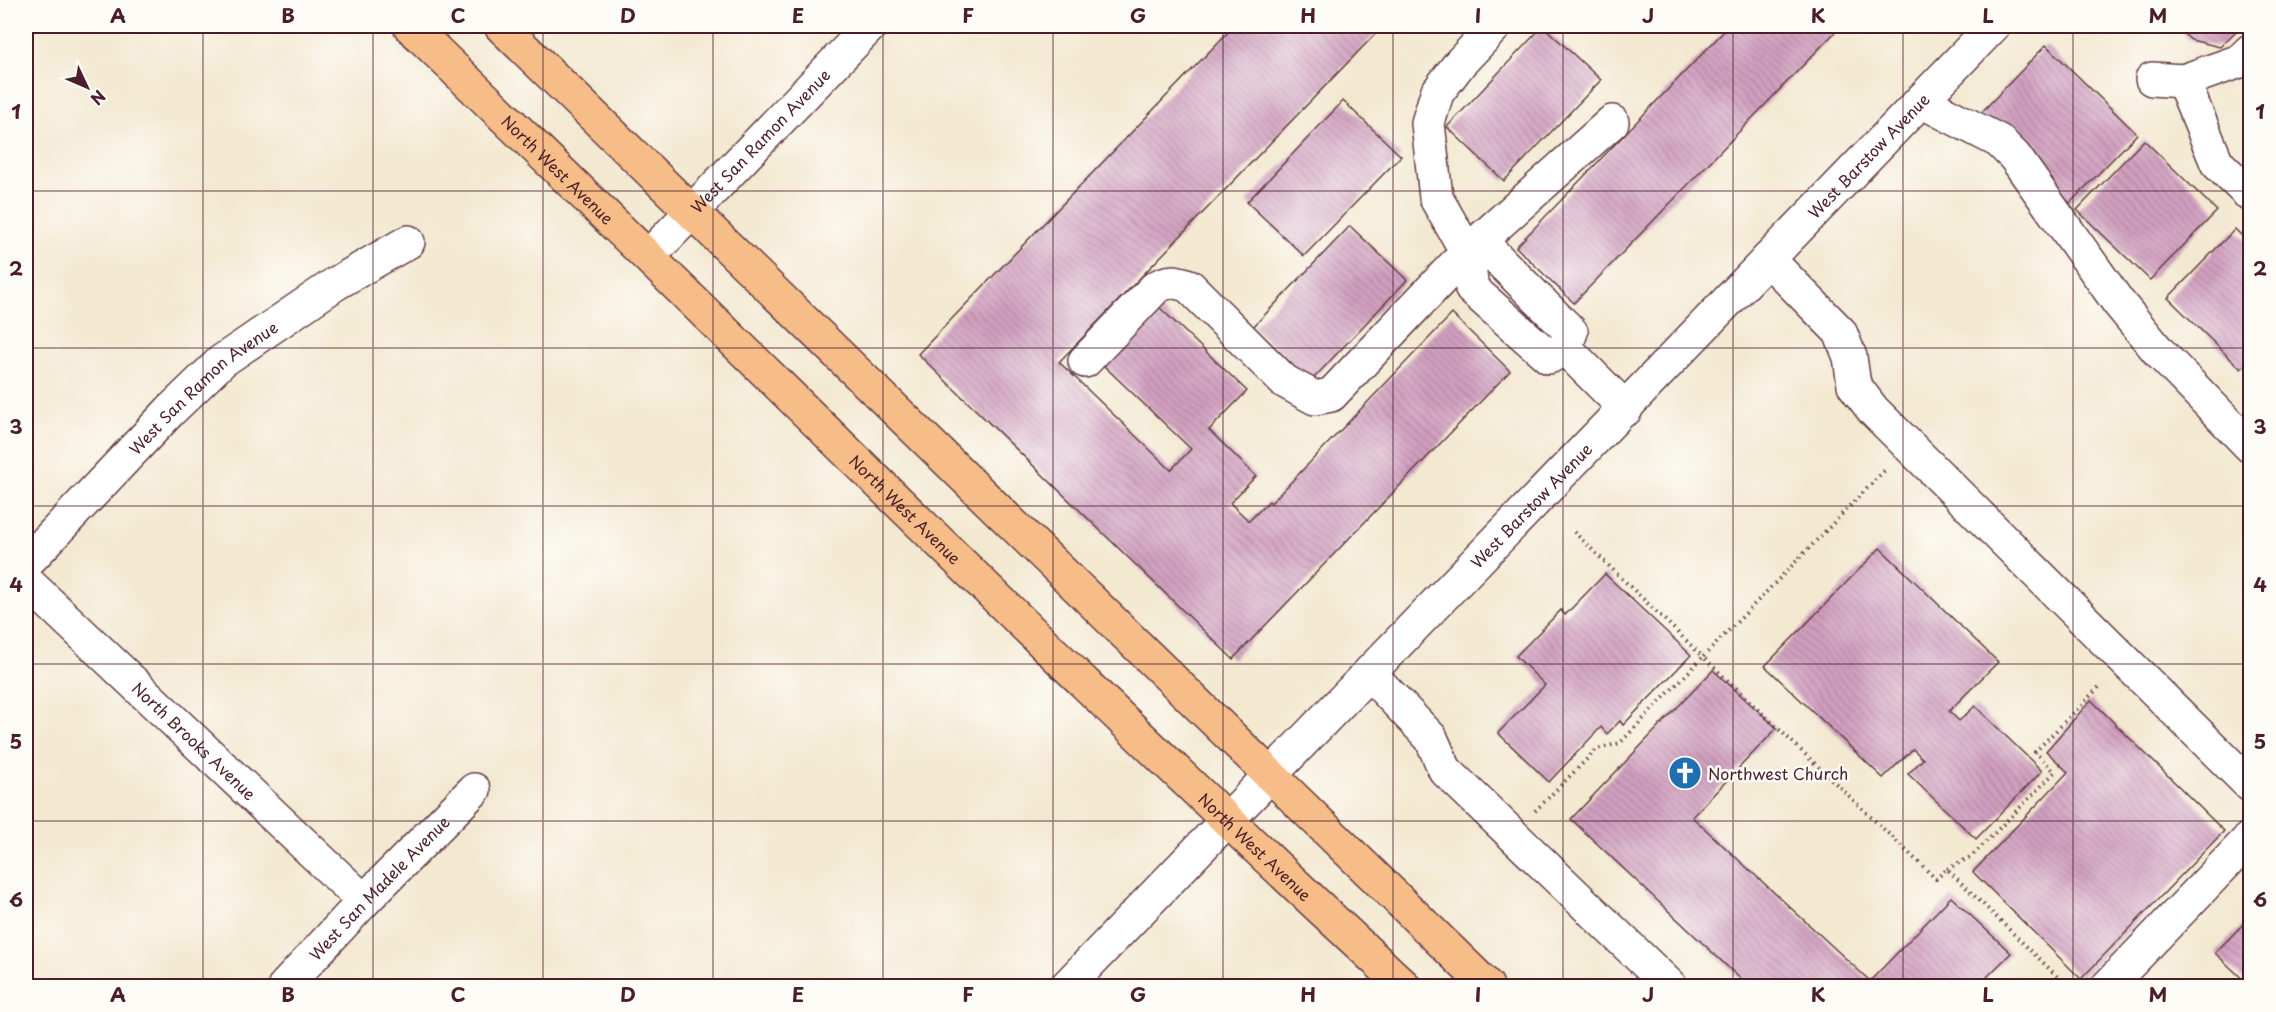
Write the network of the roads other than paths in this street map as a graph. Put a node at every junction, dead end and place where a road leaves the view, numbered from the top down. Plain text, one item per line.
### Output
1 (410, 26) edge
2 (501, 26) edge
3 (870, 26) edge
4 (1495, 26) edge
5 (1993, 26) edge
6 (2250, 51) edge
7 (1921, 101) junction
8 (1612, 122) dead end
9 (2250, 195) edge
10 (691, 210) junction
11 (408, 243) dead end
12 (1467, 252) junction
13 (649, 256) junction
14 (1768, 260) junction
15 (1085, 361) dead end
16 (1626, 409) junction
17 (2250, 446) edge
18 (26, 563) edge
19 (26, 581) edge
20 (1371, 675) junction
21 (1271, 778) junction
22 (2249, 780) edge
23 (474, 790) dead end
24 (1227, 823) junction
25 (2250, 838) edge
26 (364, 901) junction
27 (285, 987) edge
28 (1067, 987) edge
29 (1404, 987) edge
30 (1487, 987) edge
31 (1670, 987) edge
32 (2108, 987) edge

1 - 13 main road, North West Avenue
2 - 10 main road
3 - 10 street, West San Ramon Avenue
4 - 12 street
5 - 7 street, West Barstow Avenue
6 - 9 street
7 - 14 street, West Barstow Avenue
7 - 17 street
8 - 12 street
10 - 13 street, West San Ramon Avenue
10 - 21 main road
11 - 18 street, West San Ramon Avenue
12 - 15 street
12 - 16 street
13 - 24 main road, North West Avenue
14 - 16 street, West Barstow Avenue
14 - 22 street
16 - 20 street, West Barstow Avenue
19 - 26 street, North Brooks Avenue
20 - 21 street, West Barstow Avenue
20 - 31 street
21 - 24 street, West Barstow Avenue
21 - 30 main road
23 - 26 street, West San Madele Avenue
24 - 28 street, West Barstow Avenue
24 - 29 main road, North West Avenue
25 - 32 street
26 - 27 street, West San Madele Avenue

